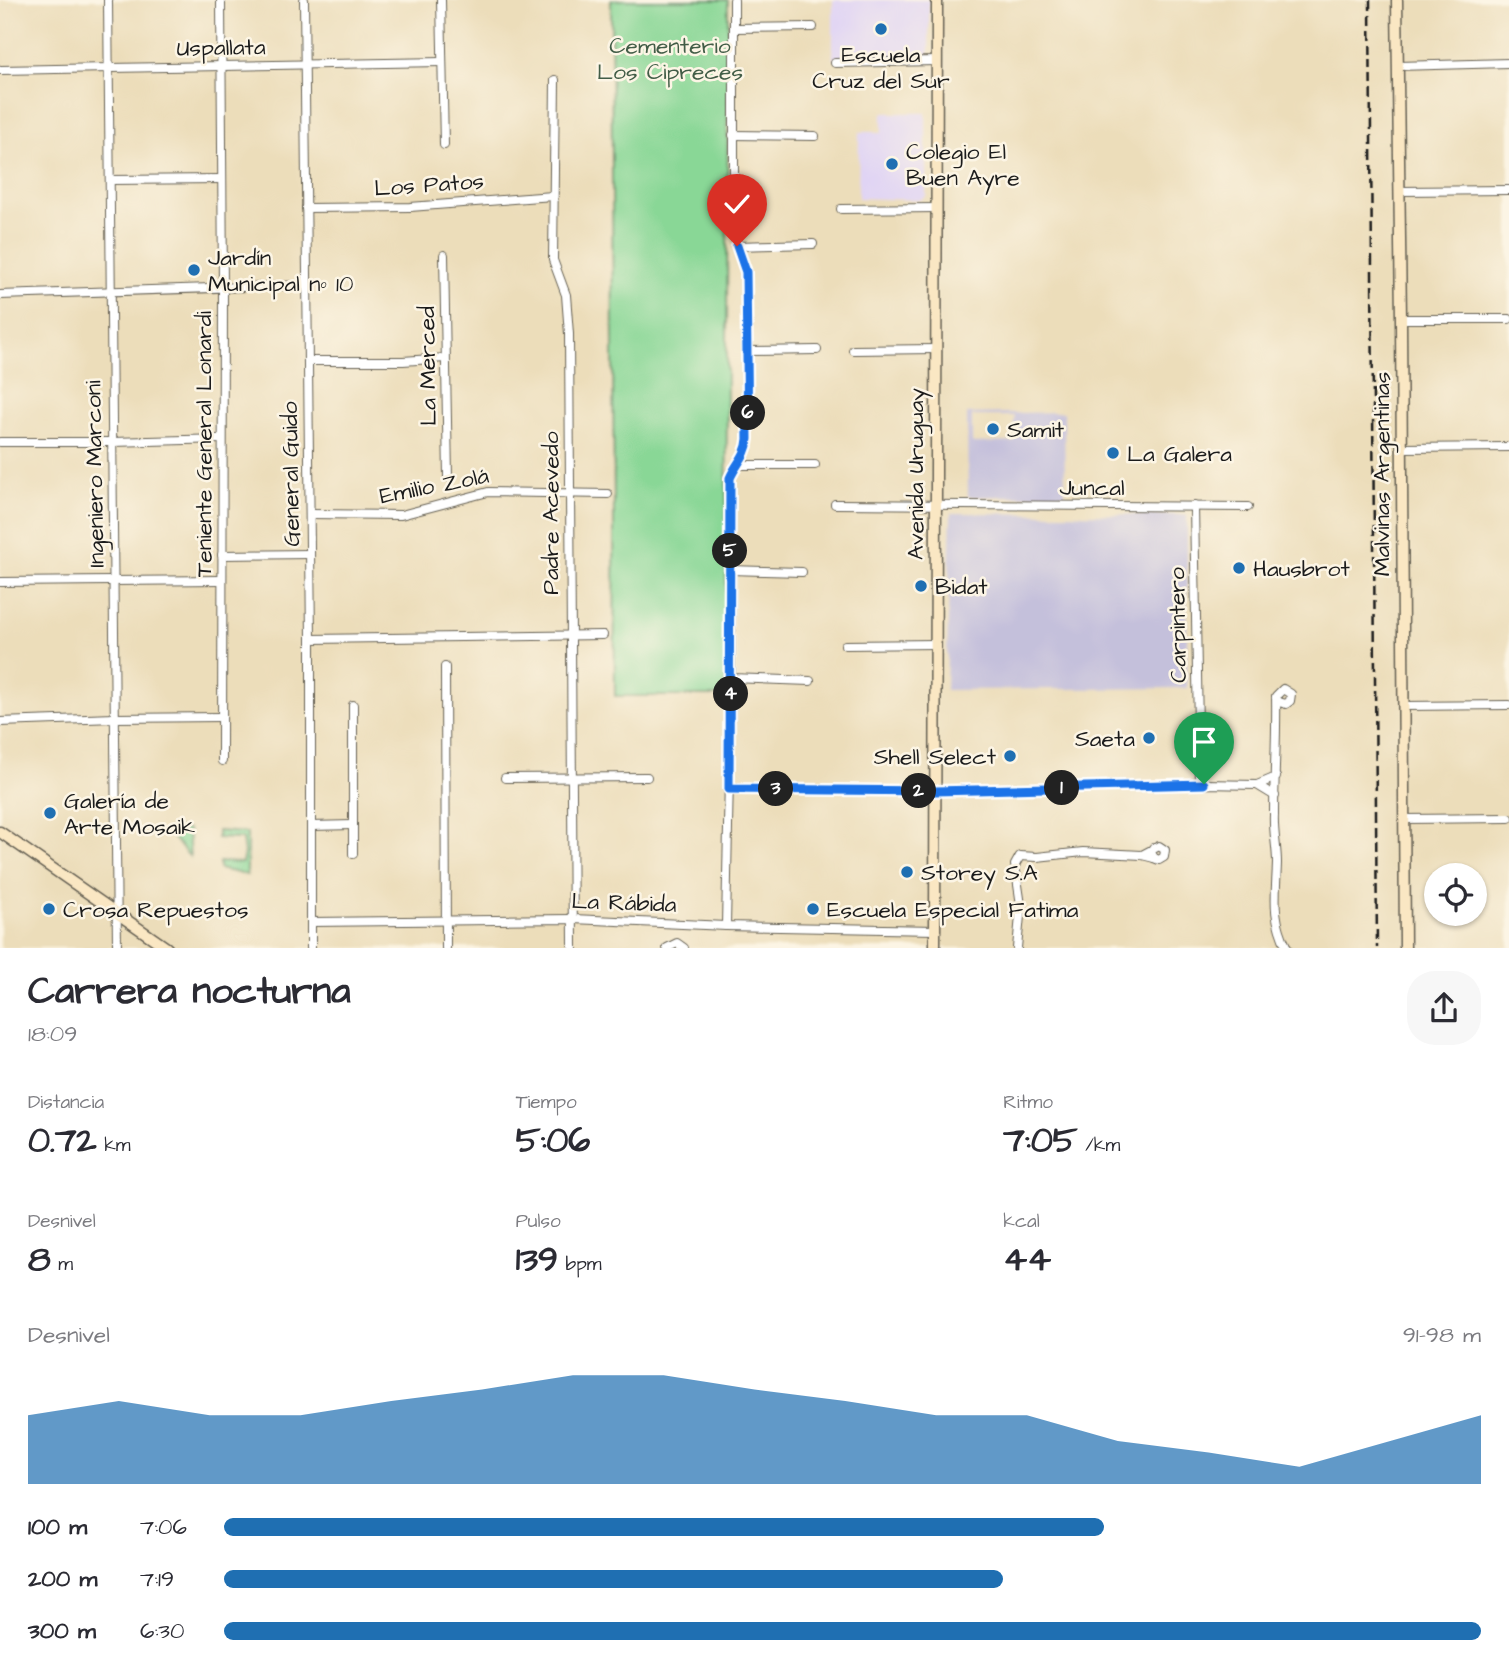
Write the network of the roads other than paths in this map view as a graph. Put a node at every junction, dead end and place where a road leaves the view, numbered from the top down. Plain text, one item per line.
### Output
1 (108, 0) edge
2 (221, 0) edge
3 (304, 0) edge
4 (441, 0) edge
5 (734, 0) edge
6 (937, 0) edge
7 (1397, 0) edge
8 (813, 27) dead end
9 (735, 28) junction
10 (937, 61) junction
11 (442, 62) junction
12 (835, 63) dead end
13 (1509, 63) edge
14 (306, 65) junction
15 (221, 66) junction
16 (1398, 66) junction
17 (108, 68) junction
18 (0, 70) edge
19 (555, 80) dead end
20 (733, 135) junction
21 (815, 136) dead end
22 (444, 145) dead end
23 (222, 179) junction
24 (110, 180) junction
25 (1509, 190) edge
26 (1400, 191) junction
27 (554, 196) junction
28 (306, 208) junction
29 (936, 208) junction
30 (841, 209) dead end
31 (813, 244) dead end
32 (737, 246) junction
33 (444, 255) dead end
34 (306, 285) junction
35 (223, 289) junction
36 (111, 293) junction
37 (0, 296) edge
38 (1401, 319) junction
39 (1509, 319) edge
40 (936, 349) junction
41 (817, 350) dead end
42 (853, 350) dead end
43 (747, 351) junction
44 (445, 358) junction
45 (308, 361) junction
46 (222, 439) junction
47 (0, 442) edge
48 (112, 442) junction
49 (1509, 447) edge
50 (1402, 448) junction
51 (736, 465) junction
52 (815, 465) dead end
53 (448, 477) dead end
54 (569, 492) junction
55 (608, 494) dead end
56 (835, 504) dead end
57 (936, 506) junction
58 (1194, 506) junction
59 (1248, 507) dead end
60 (310, 514) junction
61 (310, 554) junction
62 (222, 555) junction
63 (730, 570) junction
64 (802, 572) dead end
65 (222, 580) junction
66 (0, 582) edge
67 (115, 582) junction
68 (570, 634) junction
69 (603, 635) dead end
70 (311, 639) junction
71 (936, 644) junction
72 (845, 645) dead end
73 (445, 667) dead end
74 (731, 678) junction
75 (810, 681) dead end
76 (1276, 698) junction
77 (1286, 704) junction
78 (353, 705) dead end
79 (1509, 705) edge
80 (1404, 706) junction
81 (1277, 713) junction
82 (115, 718) junction
83 (222, 718) junction
84 (0, 722) edge
85 (222, 761) dead end
86 (572, 776) junction
87 (647, 777) dead end
88 (1276, 777) junction
89 (505, 778) dead end
90 (1199, 784) junction
91 (1257, 785) junction
92 (729, 789) junction
93 (935, 791) junction
94 (1275, 796) junction
95 (1509, 818) edge
96 (1404, 819) junction
97 (354, 825) junction
98 (311, 826) junction
99 (0, 832) edge
100 (1153, 848) junction
101 (353, 854) dead end
102 (1142, 855) junction
103 (1154, 858) junction
104 (117, 911) junction
105 (573, 919) junction
106 (445, 920) junction
107 (311, 922) junction
108 (726, 926) junction
109 (935, 930) junction
110 (117, 947) edge
111 (167, 947) edge
112 (311, 947) edge
113 (446, 947) edge
114 (573, 947) edge
115 (667, 947) edge
116 (684, 947) edge
117 (935, 947) edge
118 (1017, 947) edge
119 (1287, 947) edge
120 (1405, 947) edge

1 - 17 street, Ingeniero Marconi
2 - 15 street, Teniente General Lonardi
3 - 14 street, General Guido
4 - 11 street
5 - 9 street
6 - 10 main road, Avenida Uruguay
7 - 16 main road, Malvinas Argentinas
8 - 9 street
9 - 20 street
10 - 12 street
10 - 29 main road, Avenida Uruguay
11 - 14 street, Uspallata
11 - 22 street
13 - 16 street
14 - 15 street, Uspallata
14 - 28 street, General Guido
15 - 17 street, Uspallata
15 - 23 street, Teniente General Lonardi
16 - 26 main road, Malvinas Argentinas
17 - 18 street, Uspallata
17 - 24 street, Ingeniero Marconi
19 - 27 street, Padre Acevedo
20 - 21 street
20 - 32 street
23 - 24 street
23 - 35 street, Teniente General Lonardi
24 - 36 street, Ingeniero Marconi
25 - 26 street
26 - 38 main road, Malvinas Argentinas
27 - 28 street, Los Patos
27 - 54 street, Padre Acevedo
28 - 34 street, General Guido
29 - 30 street
29 - 40 main road, Avenida Uruguay
31 - 32 street
32 - 43 street
33 - 44 street, La Merced
34 - 35 street
34 - 45 street, General Guido
35 - 36 street
35 - 46 street, Teniente General Lonardi
36 - 37 street
36 - 48 street, Ingeniero Marconi
38 - 39 street
38 - 50 main road, Malvinas Argentinas
40 - 42 street
40 - 57 main road, Avenida Uruguay
41 - 43 street
43 - 51 street
44 - 45 street
44 - 53 street, La Merced
45 - 60 street, General Guido
46 - 48 street
46 - 62 street, Teniente General Lonardi
47 - 48 street
48 - 67 street, Ingeniero Marconi
49 - 50 street
50 - 80 main road, Malvinas Argentinas
51 - 52 street
51 - 63 street
54 - 55 street, Emilio Zolá
54 - 60 street, Emilio Zolá
54 - 68 street, Padre Acevedo
56 - 57 street
57 - 58 street, Juncal
57 - 71 main road, Avenida Uruguay
58 - 59 street, Juncal
58 - 90 street, Carpintero
60 - 61 street, General Guido
61 - 62 street
61 - 70 street, General Guido
62 - 65 street, Teniente General Lonardi
63 - 64 street
63 - 74 street
65 - 67 street
65 - 83 street, Teniente General Lonardi
66 - 67 street
67 - 82 street, Ingeniero Marconi
68 - 69 street
68 - 70 street
68 - 86 street, Padre Acevedo
70 - 98 street, General Guido
71 - 72 street
71 - 93 main road, Avenida Uruguay
73 - 106 street
74 - 75 street
74 - 92 street
76 - 77 street
76 - 77 street
76 - 81 street
77 - 81 street
78 - 97 street
79 - 80 street
80 - 96 main road, Malvinas Argentinas
81 - 88 street
82 - 83 street
82 - 84 street
82 - 104 street, Ingeniero Marconi
83 - 85 street, Teniente General Lonardi
86 - 87 street
86 - 89 street
86 - 105 street, Padre Acevedo
88 - 91 street
88 - 94 street
90 - 91 street
90 - 93 street
91 - 94 street
92 - 93 street
92 - 108 street
93 - 109 main road, Avenida Uruguay
94 - 119 street
95 - 96 street
96 - 120 main road, Malvinas Argentinas
97 - 98 street
97 - 101 street
98 - 107 street, General Guido
99 - 104 main road
100 - 102 street
100 - 103 street
100 - 103 street
102 - 103 street
102 - 118 street
104 - 110 street, Ingeniero Marconi
104 - 111 main road
105 - 106 street, La Rábida
105 - 108 street, La Rábida
105 - 114 street, Padre Acevedo
106 - 107 street, La Rábida
106 - 113 street
107 - 112 street, General Guido
108 - 109 street, La Rábida
109 - 117 main road, Avenida Uruguay
115 - 116 street

